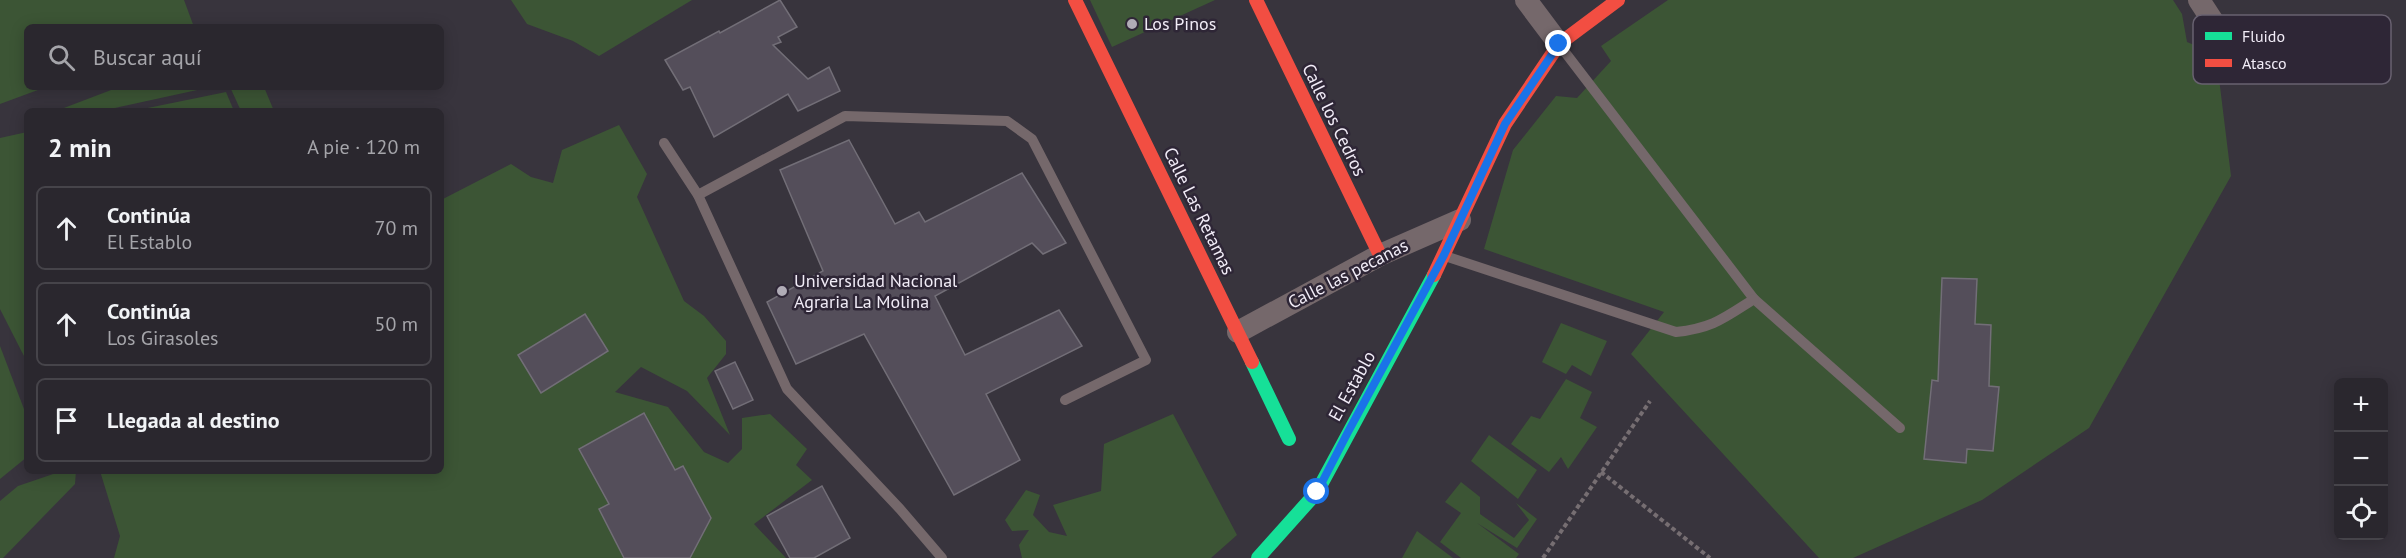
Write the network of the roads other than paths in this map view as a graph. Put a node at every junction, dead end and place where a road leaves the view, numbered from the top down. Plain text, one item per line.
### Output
1 (1075, 0) edge
2 (1256, 0) edge
3 (1526, 0) edge
4 (1618, 0) edge
5 (2199, 0) edge
6 (2209, 15) edge
7 (1559, 44) junction
8 (664, 144) dead end
9 (698, 195) junction
10 (1460, 220) junction
11 (1380, 255) junction
12 (1444, 255) junction
13 (1754, 299) junction
14 (1238, 332) junction
15 (1065, 400) dead end
16 (1899, 428) dead end
17 (1289, 439) dead end
18 (942, 558) edge
19 (1258, 558) edge

1 - 14 street, Calle Las Retamas
2 - 11 street, Calle los Cedros
3 - 7 street
4 - 7 street, El Establo
5 - 6 street
7 - 10 street, El Establo
7 - 13 lane
8 - 9 lane
9 - 15 lane
9 - 18 lane
10 - 11 street, Calle las pecanas
10 - 12 street, El Establo
11 - 14 street, Calle las pecanas
12 - 13 lane
12 - 19 street, El Establo
13 - 16 lane
14 - 17 street, Calle Las Retamas

